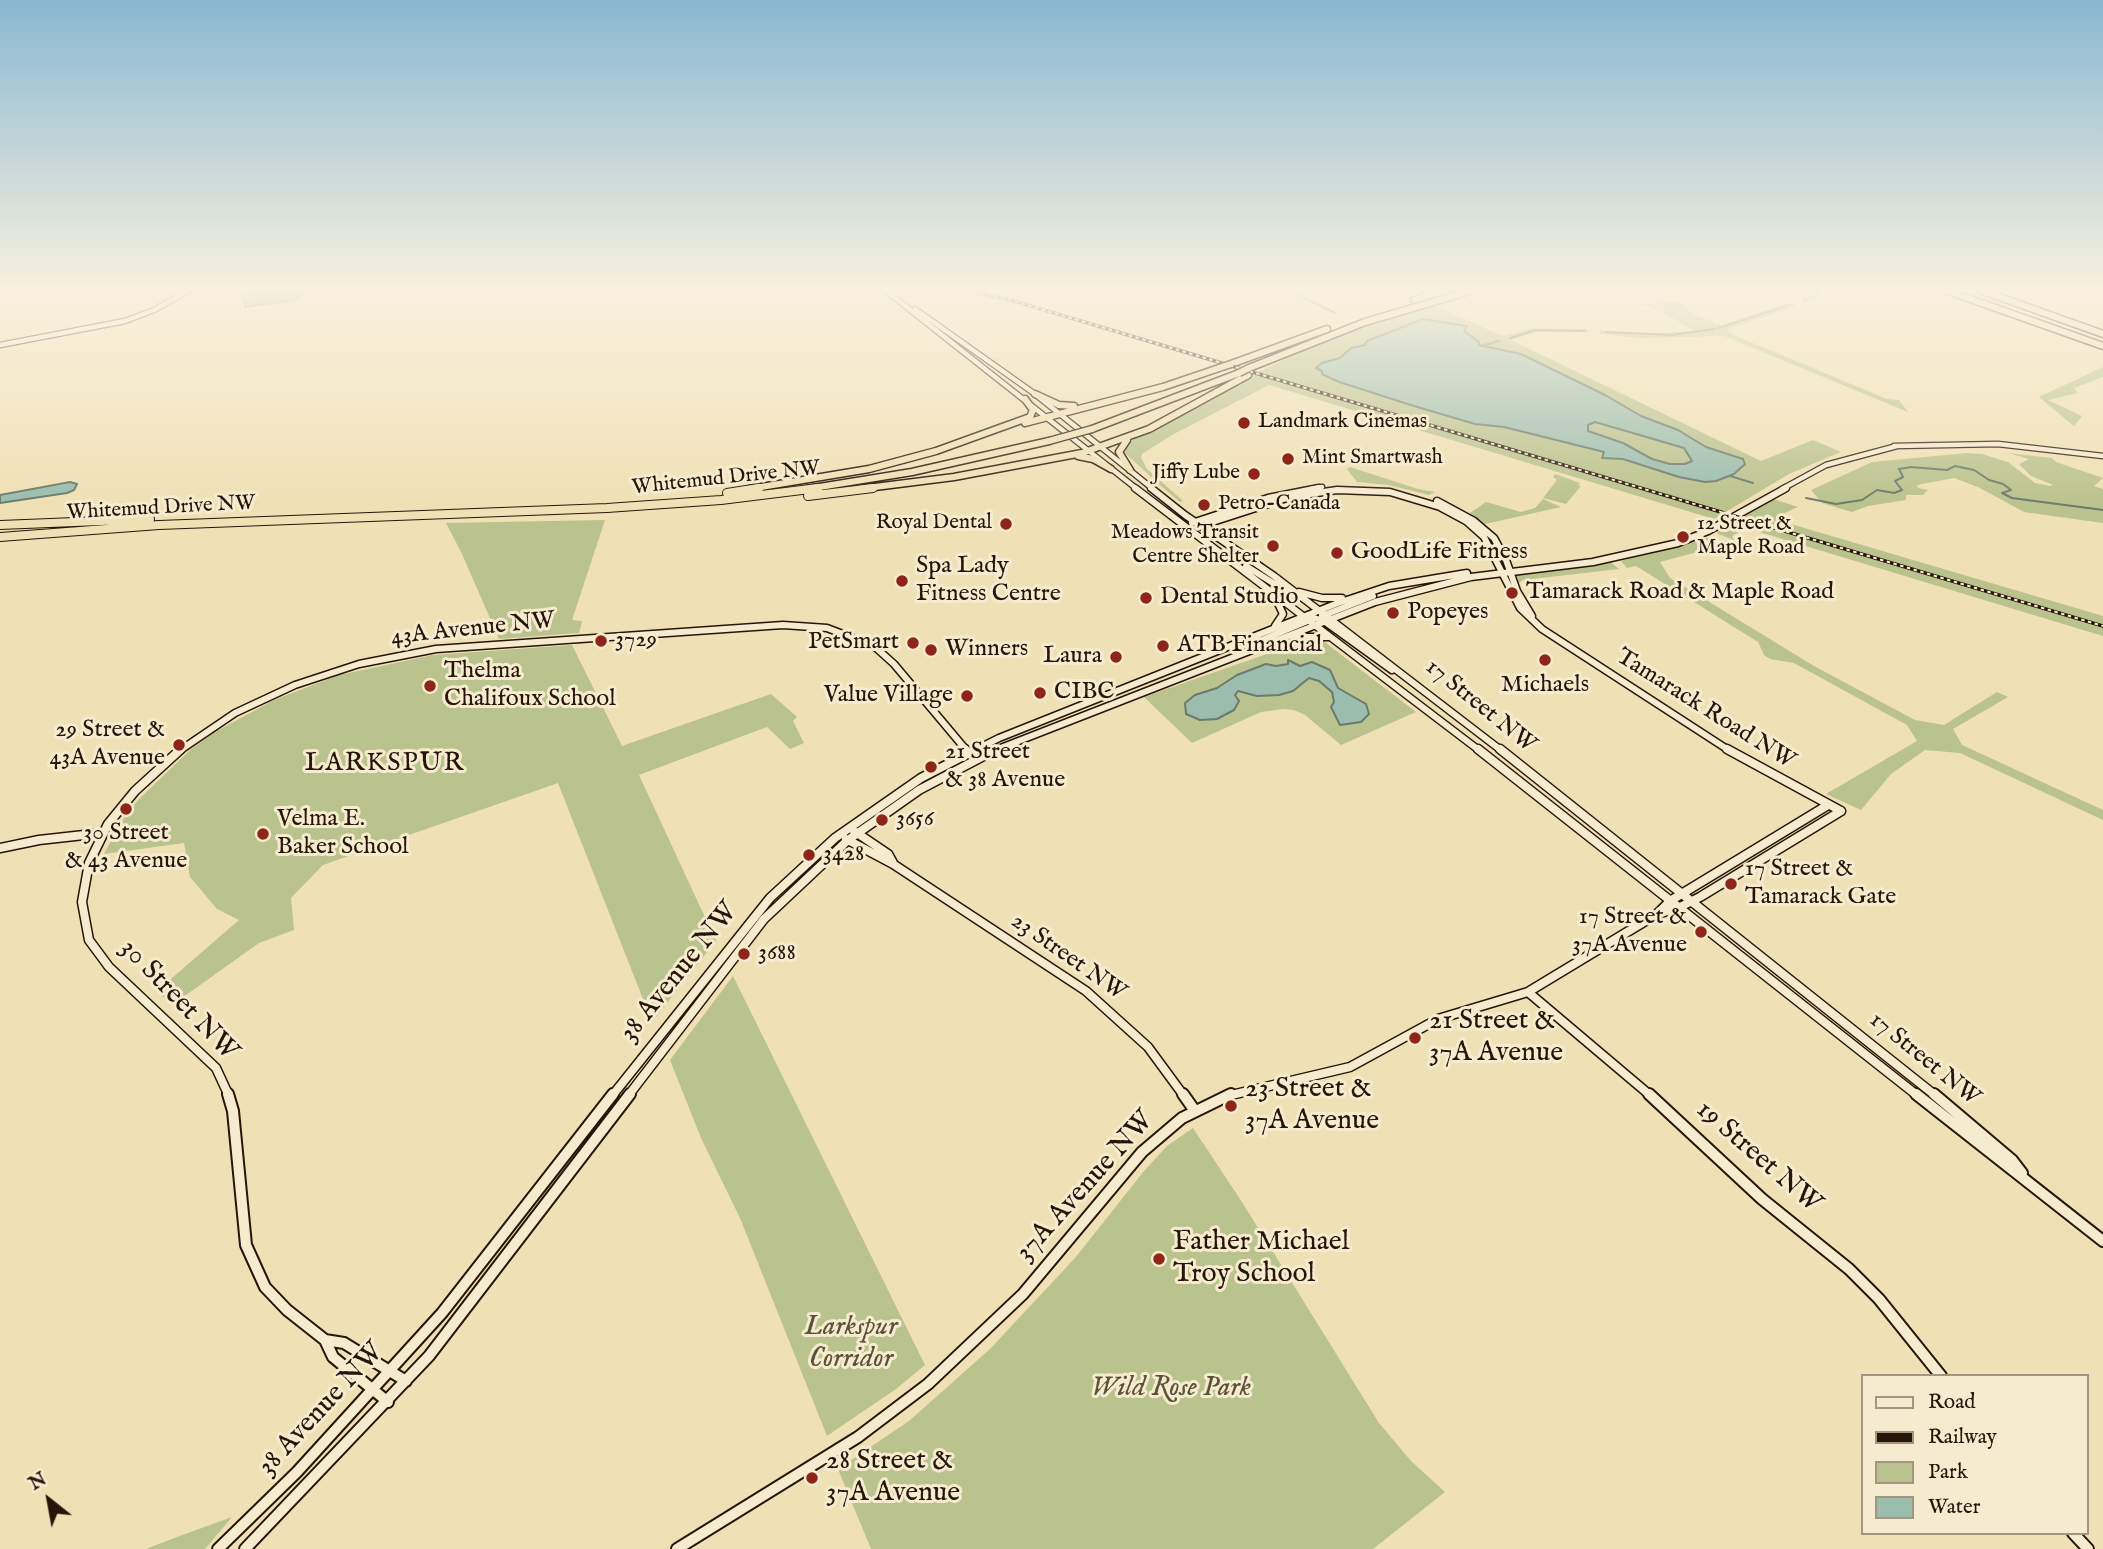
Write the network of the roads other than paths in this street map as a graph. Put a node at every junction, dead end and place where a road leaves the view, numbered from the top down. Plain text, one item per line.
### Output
1 (977, 362) edge
2 (989, 362) edge
3 (1243, 362) edge
4 (1254, 362) edge
5 (1270, 362) edge
6 (1231, 367) junction
7 (1239, 369) junction
8 (1251, 371) junction
9 (1034, 394) junction
10 (1025, 400) junction
11 (1105, 400) junction
12 (1057, 413) junction
13 (1046, 416) junction
14 (1089, 427) junction
15 (1130, 437) junction
16 (1046, 439) junction
17 (968, 441) junction
18 (1100, 447) junction
19 (1089, 451) junction
20 (2103, 456) edge
21 (1060, 458) junction
22 (1111, 469) junction
23 (1130, 470) junction
24 (720, 495) junction
25 (647, 506) junction
26 (162, 522) junction
27 (0, 525) edge
28 (1192, 525) junction
29 (0, 532) edge
30 (0, 537) edge
31 (0, 543) edge
32 (1209, 544) junction
33 (1506, 570) junction
34 (1424, 580) junction
35 (1266, 586) junction
36 (1293, 591) junction
37 (1354, 597) junction
38 (1318, 617) junction
39 (1269, 630) junction
40 (1284, 637) junction
41 (1333, 638) junction
42 (1198, 668) junction
43 (187, 744) joint
44 (971, 756) junction
45 (1828, 805) junction
46 (1841, 811) joint
47 (102, 833) junction
48 (848, 834) junction
49 (0, 848) edge
50 (1681, 894) junction
51 (1670, 901) junction
52 (1684, 905) junction
53 (1657, 914) junction
54 (1528, 992) junction
55 (1195, 1111) junction
56 (2103, 1241) edge
57 (325, 1340) junction
58 (391, 1370) junction
59 (1939, 1374) edge
60 (406, 1381) junction
61 (373, 1389) junction
62 (388, 1402) junction
63 (2075, 1535) edge
64 (218, 1549) edge
65 (245, 1549) edge
66 (677, 1549) edge
67 (2088, 1549) edge

1 - 10 street, 17 Street NW
2 - 9 street, 17 Street NW
3 - 6 highway
4 - 7 highway, Whitemud Drive NW
5 - 8 highway
6 - 7 highway, Whitemud Drive NW
6 - 11 highway, bridge
6 - 14 highway, Whitemud Drive NW
7 - 8 highway, Whitemud Drive NW, bridge
7 - 14 highway, Whitemud Drive NW
8 - 15 highway
9 - 11 highway
9 - 12 street, 17 Street NW
10 - 13 street, 17 Street NW
10 - 17 highway
11 - 12 highway
12 - 13 highway
12 - 18 street, 17 Street NW
13 - 17 highway
13 - 19 street, 17 Street NW
14 - 16 highway, Whitemud Drive NW, bridge
15 - 18 highway
15 - 23 highway
16 - 24 highway, Whitemud Drive NW
16 - 25 highway, Whitemud Drive NW
17 - 24 highway
18 - 19 highway
18 - 23 street, 17 Street NW
19 - 21 highway
19 - 22 street, 17 Street NW
20 - 33 street
21 - 22 highway
21 - 25 highway
22 - 28 street, 17 Street NW
23 - 28 street, 17 Street NW
24 - 26 highway, Whitemud Drive NW
25 - 26 highway, Whitemud Drive NW
26 - 27 highway
26 - 29 highway, Whitemud Drive NW
26 - 30 highway, Whitemud Drive NW
26 - 31 highway
28 - 32 street, 17 Street NW
28 - 33 street, Tamarack Road NW
28 - 36 street, 17 Street NW
32 - 35 street, 17 Street NW
32 - 38 street
33 - 34 street
33 - 38 street
33 - 45 street, Tamarack Road NW
34 - 37 street
34 - 38 street
35 - 38 street, 17 Street NW
35 - 39 street
36 - 37 street
36 - 38 street, 17 Street NW
37 - 38 street
38 - 39 street, 38 Avenue NW
38 - 40 street, 38 Avenue NW
38 - 41 street, 17 Street NW
38 - 42 street
38 - 50 street, 17 Street NW
39 - 44 street, 38 Avenue NW
40 - 41 street
40 - 42 street, 38 Avenue NW
41 - 51 street, 17 Street NW
42 - 44 street, 38 Avenue NW
43 - 44 street, 43A Avenue NW
43 - 47 street, 30 Street NW
44 - 48 street, 38 Avenue NW
45 - 46 street, Tamarack Road NW
45 - 50 street, 37A Avenue NW
46 - 52 street, 37A Avenue NW
47 - 49 street
47 - 57 street, 30 Street NW
48 - 55 street, 23 Street NW
48 - 58 street, 38 Avenue NW
48 - 60 street, 38 Avenue NW
50 - 51 street, 37A Avenue NW
50 - 52 street, 17 Street NW
51 - 52 street, 17 Street NW
51 - 53 street, 37A Avenue NW
52 - 53 street, 37A Avenue NW
52 - 56 street, 17 Street NW
53 - 54 street, 37A Avenue NW
54 - 55 street, 37A Avenue NW
54 - 59 street, 19 Street NW
55 - 66 street, 37A Avenue NW
57 - 58 street, 30 Street NW
57 - 61 street, 30 Street NW
58 - 60 street, 30 Street NW
58 - 61 street, 38 Avenue NW
60 - 62 street, 38 Avenue NW
61 - 62 street, 30 Street NW
61 - 64 street, 38 Avenue NW
62 - 65 street, 38 Avenue NW
63 - 67 street

